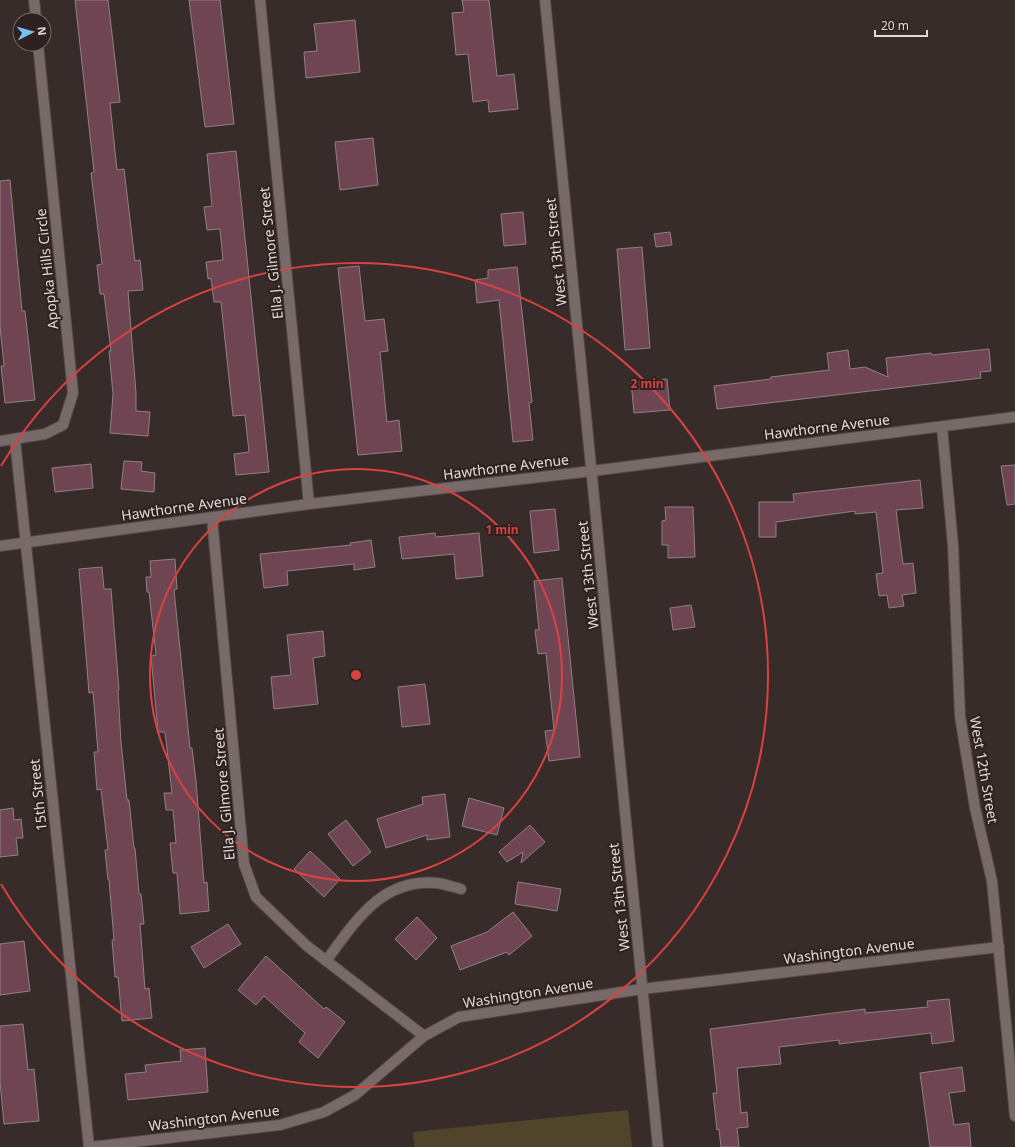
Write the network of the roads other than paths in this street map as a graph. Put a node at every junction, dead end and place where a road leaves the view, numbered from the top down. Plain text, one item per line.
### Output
1 (34, 0) edge
2 (260, 0) edge
3 (545, 0) edge
4 (35, 12) edge
5 (39, 52) edge
6 (1015, 417) edge
7 (942, 427) junction
8 (15, 440) junction
9 (0, 441) edge
10 (592, 471) junction
11 (309, 504) junction
12 (212, 518) junction
13 (25, 542) junction
14 (0, 546) edge
15 (461, 889) dead end
16 (999, 947) junction
17 (326, 961) junction
18 (642, 989) junction
19 (424, 1036) junction
20 (1015, 1116) edge
21 (90, 1147) edge
22 (658, 1147) edge

1 - 4 street
2 - 11 street, Ella J. Gilmore Street
3 - 10 street, West 13th Street
5 - 8 street, Apopka Hills Circle
6 - 7 street, Hawthorne Avenue
7 - 10 street, Hawthorne Avenue
7 - 16 street, West 12th Street
8 - 9 street, Apopka Hills Circle
8 - 13 street, 15th Street
10 - 11 street, Hawthorne Avenue
10 - 18 street, West 13th Street
11 - 12 street, Hawthorne Avenue
12 - 13 street, Hawthorne Avenue
12 - 17 street, Ella J. Gilmore Street
13 - 14 street, Hawthorne Avenue
13 - 21 street, 15th Street
15 - 17 street
16 - 18 street, Washington Avenue
16 - 20 street, West 12th Street
17 - 19 street, Ella J. Gilmore Street
18 - 19 street, Washington Avenue
18 - 22 street, West 13th Street
19 - 21 street, Washington Avenue

